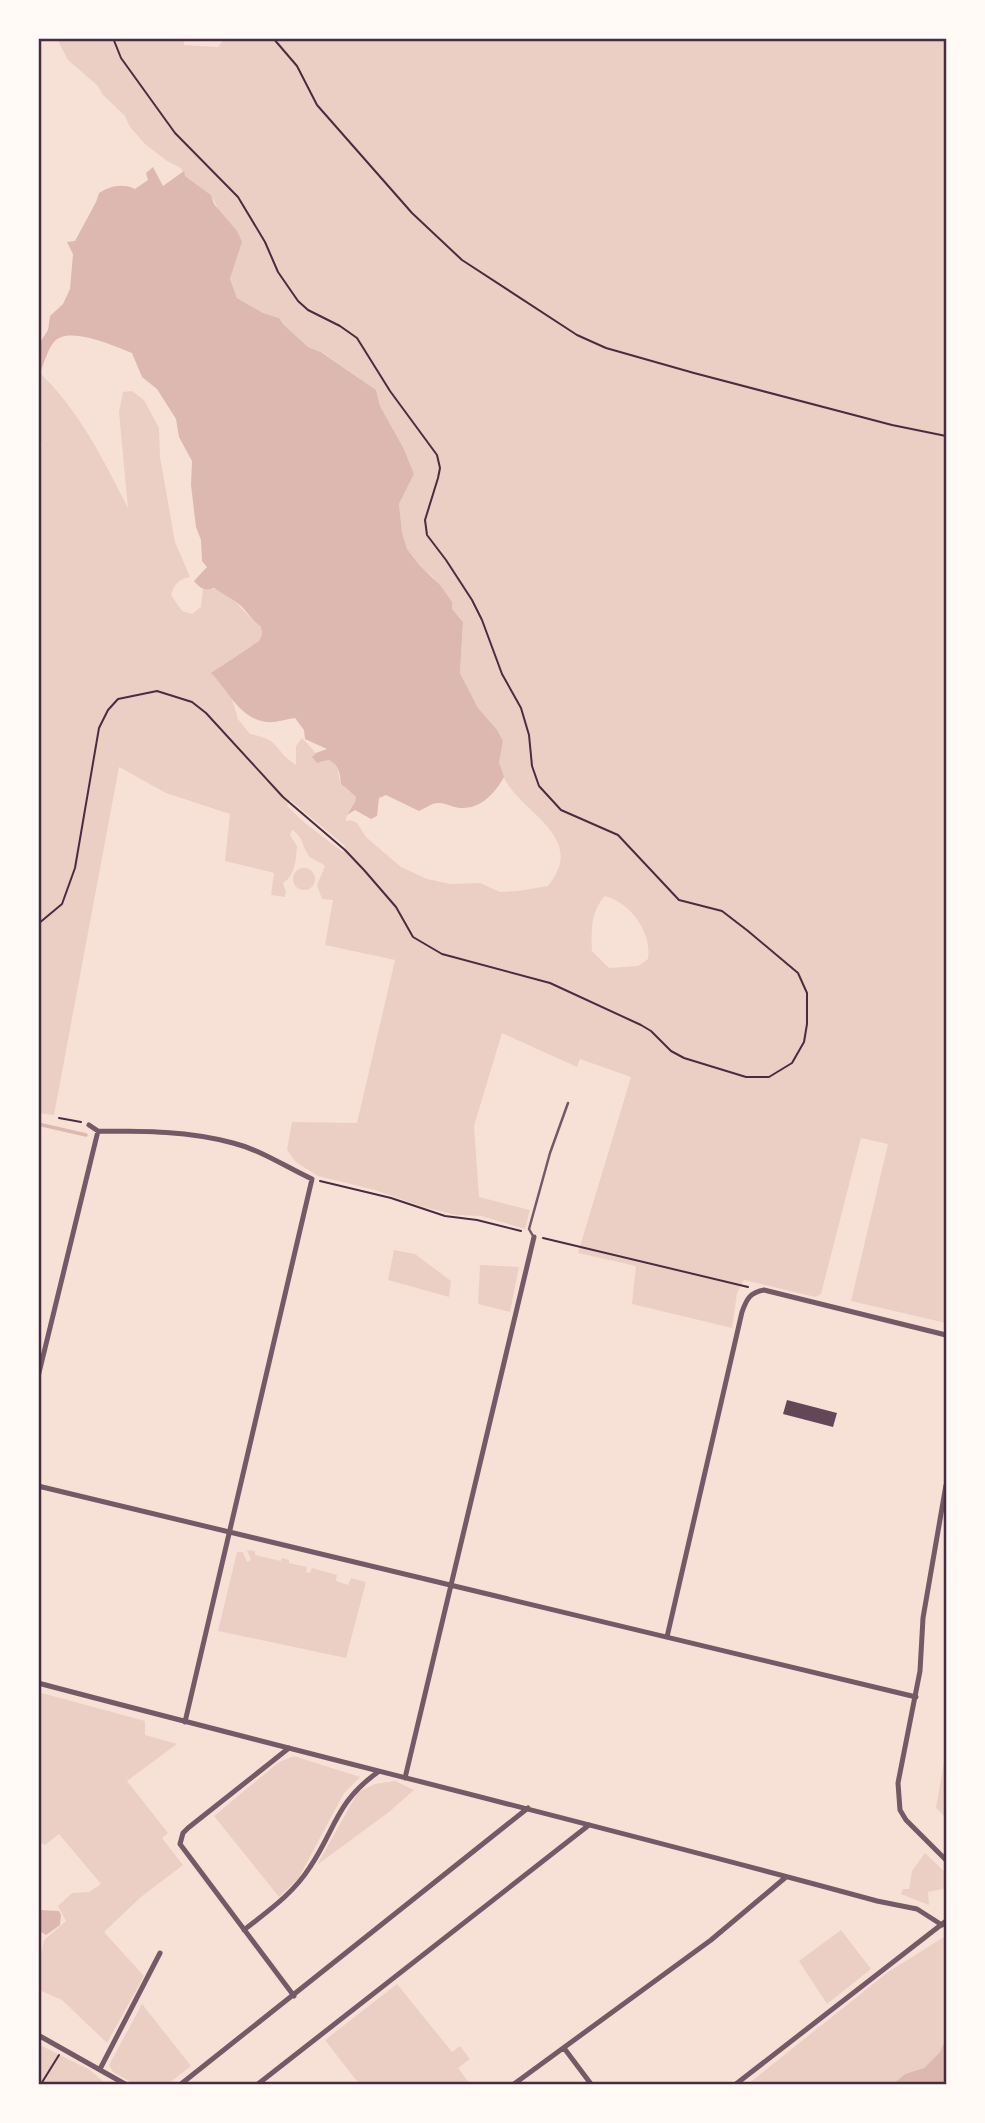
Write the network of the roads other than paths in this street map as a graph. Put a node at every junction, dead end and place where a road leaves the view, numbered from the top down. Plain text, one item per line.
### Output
1 (568, 1102) dead end
2 (89, 1125) road end
3 (99, 1131) junction
4 (534, 1237) joint
5 (947, 1335) edge
6 (38, 1377) edge
7 (947, 1485) edge
8 (38, 1486) edge
9 (230, 1532) junction
10 (452, 1584) junction
11 (667, 1637) junction
12 (38, 1683) edge
13 (916, 1698) junction
14 (185, 1722) junction
15 (289, 1748) junction
16 (378, 1772) junction
17 (405, 1778) junction
18 (528, 1808) junction
19 (589, 1825) junction
20 (947, 1860) edge
21 (786, 1877) junction
22 (944, 1923) edge
23 (244, 1930) junction
24 (160, 1953) dead end
25 (294, 1997) junction
26 (38, 2035) edge
27 (564, 2048) junction
28 (100, 2069) junction
29 (125, 2084) edge
30 (181, 2084) edge
31 (258, 2084) edge
32 (514, 2084) edge
33 (592, 2084) edge
34 (736, 2084) edge

1 - 4 lane
2 - 3 street
3 - 6 street
3 - 9 street
4 - 10 street
5 - 11 street
7 - 13 street
8 - 9 street
9 - 10 street
9 - 14 street
10 - 11 street
10 - 17 street
11 - 13 street
12 - 14 street
13 - 20 street
14 - 15 street
15 - 16 street
15 - 23 street
16 - 17 street
16 - 23 street
17 - 18 street
18 - 19 street
18 - 25 street
19 - 21 street
19 - 31 street
21 - 22 street
21 - 27 street
22 - 34 street
23 - 25 street
24 - 28 street
25 - 30 street
26 - 28 street
27 - 32 street
27 - 33 street
28 - 29 street

